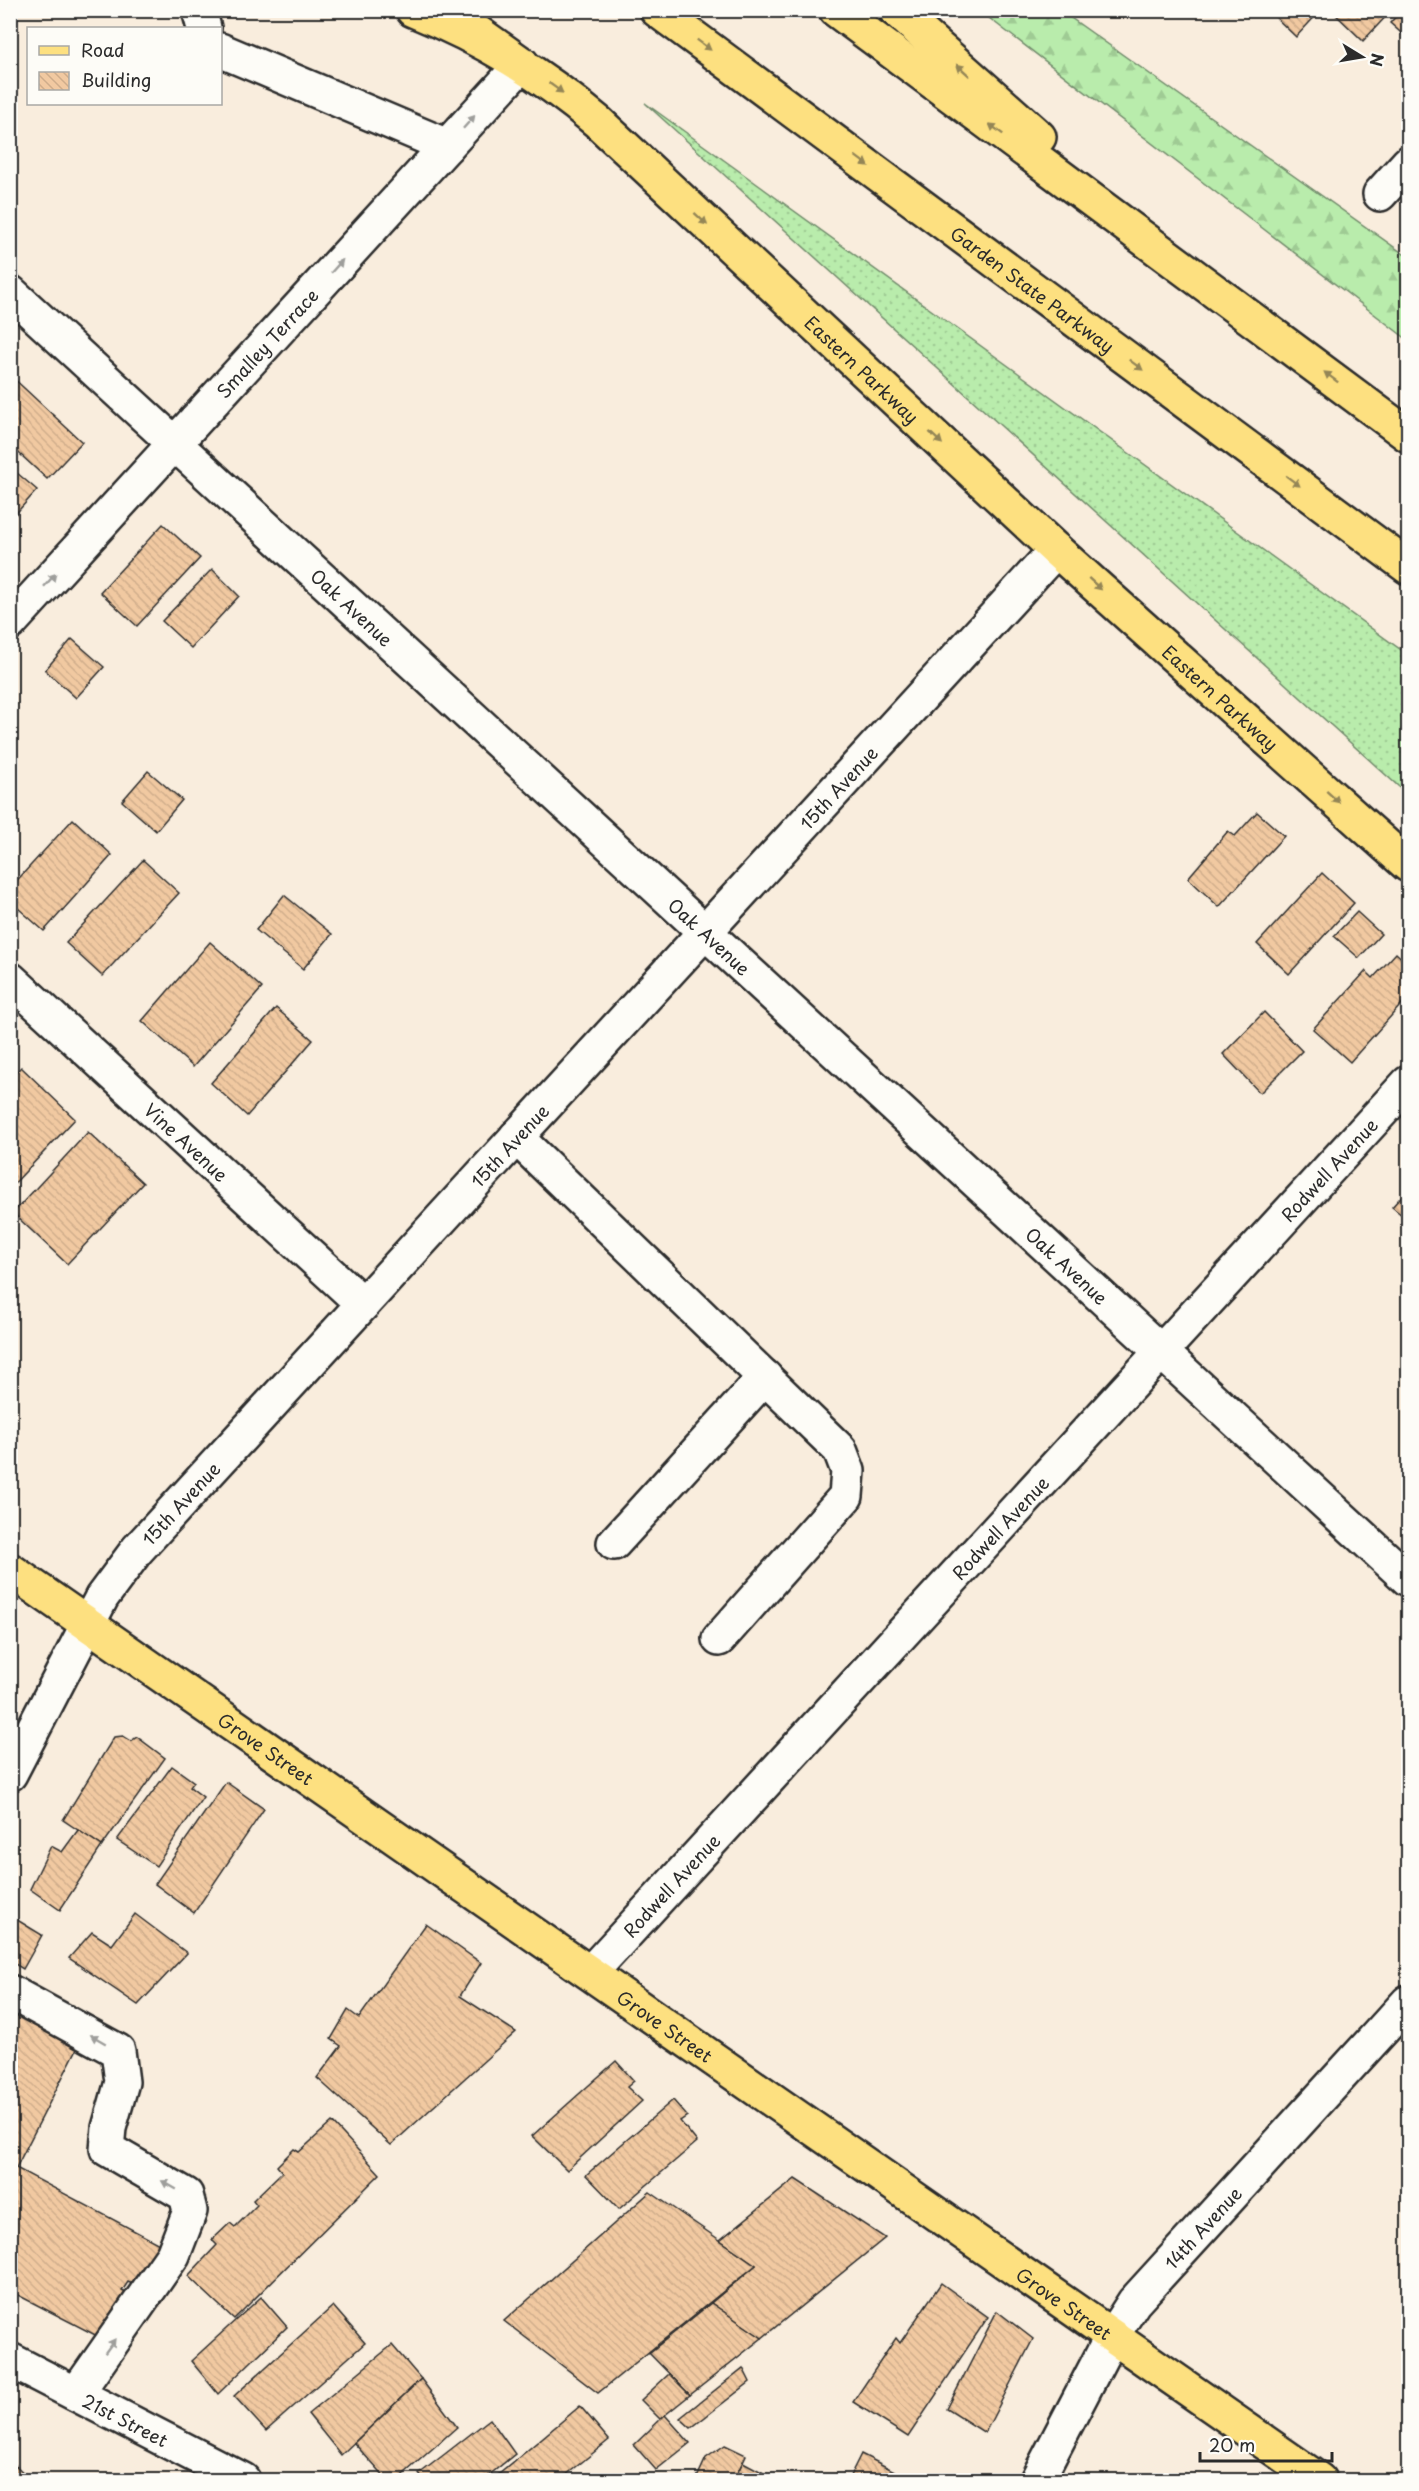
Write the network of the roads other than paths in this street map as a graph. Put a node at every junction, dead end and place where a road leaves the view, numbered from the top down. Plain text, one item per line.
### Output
1 (199, 10) edge
2 (413, 10) edge
3 (446, 10) edge
4 (657, 10) edge
5 (836, 10) edge
6 (896, 10) edge
7 (204, 27) edge
8 (222, 51) edge
9 (522, 64) junction
10 (447, 146) junction
11 (1408, 163) edge
12 (1380, 194) dead end
13 (1195, 276) junction
14 (10, 292) edge
15 (1408, 435) edge
16 (175, 444) junction
17 (1056, 550) junction
18 (1408, 567) edge
19 (10, 623) edge
20 (1408, 866) edge
21 (705, 932) junction
22 (10, 978) edge
23 (1408, 1083) edge
24 (516, 1137) junction
25 (363, 1304) junction
26 (1162, 1352) junction
27 (765, 1377) junction
28 (614, 1543) dead end
29 (10, 1570) edge
30 (1408, 1578) edge
31 (88, 1623) junction
32 (719, 1638) dead end
33 (10, 1774) edge
34 (591, 1972) junction
35 (10, 1992) edge
36 (1408, 2002) edge
37 (1112, 2336) junction
38 (10, 2360) edge
39 (76, 2394) junction
40 (243, 2481) edge
41 (1037, 2481) edge
42 (1319, 2481) edge

1 - 7 street
2 - 9 main road, Eastern Parkway
3 - 9 main road
4 -> 18 main road, Garden State Parkway
13 -> 5 main road
13 -> 6 main road
8 - 10 street
10 -> 9 street, Smalley Terrace
9 -> 17 main road, Eastern Parkway
16 -> 10 street, Smalley Terrace
11 - 12 street
15 -> 13 main road
14 - 16 street, Oak Avenue
19 -> 16 street, Smalley Terrace
16 - 21 street, Oak Avenue
17 -> 20 main road, Eastern Parkway
17 - 21 street, 15th Avenue
21 - 24 street, 15th Avenue
21 - 26 street, Oak Avenue
22 - 25 street, Vine Avenue
23 - 26 street, Rodwell Avenue
24 - 25 street, 15th Avenue
24 - 27 street
25 - 31 street, 15th Avenue
26 - 30 street, Oak Avenue
26 - 34 street, Rodwell Avenue
27 - 28 street
27 - 32 street
29 - 31 main road, Grove Street
31 - 33 street, 15th Avenue
31 - 34 main road, Grove Street
34 - 37 main road, Grove Street
39 -> 35 street
36 - 37 street, 14th Avenue
37 - 41 street, 14th Avenue
37 - 42 main road, Grove Street
38 - 39 street, 21st Street
39 - 40 street, 21st Street

